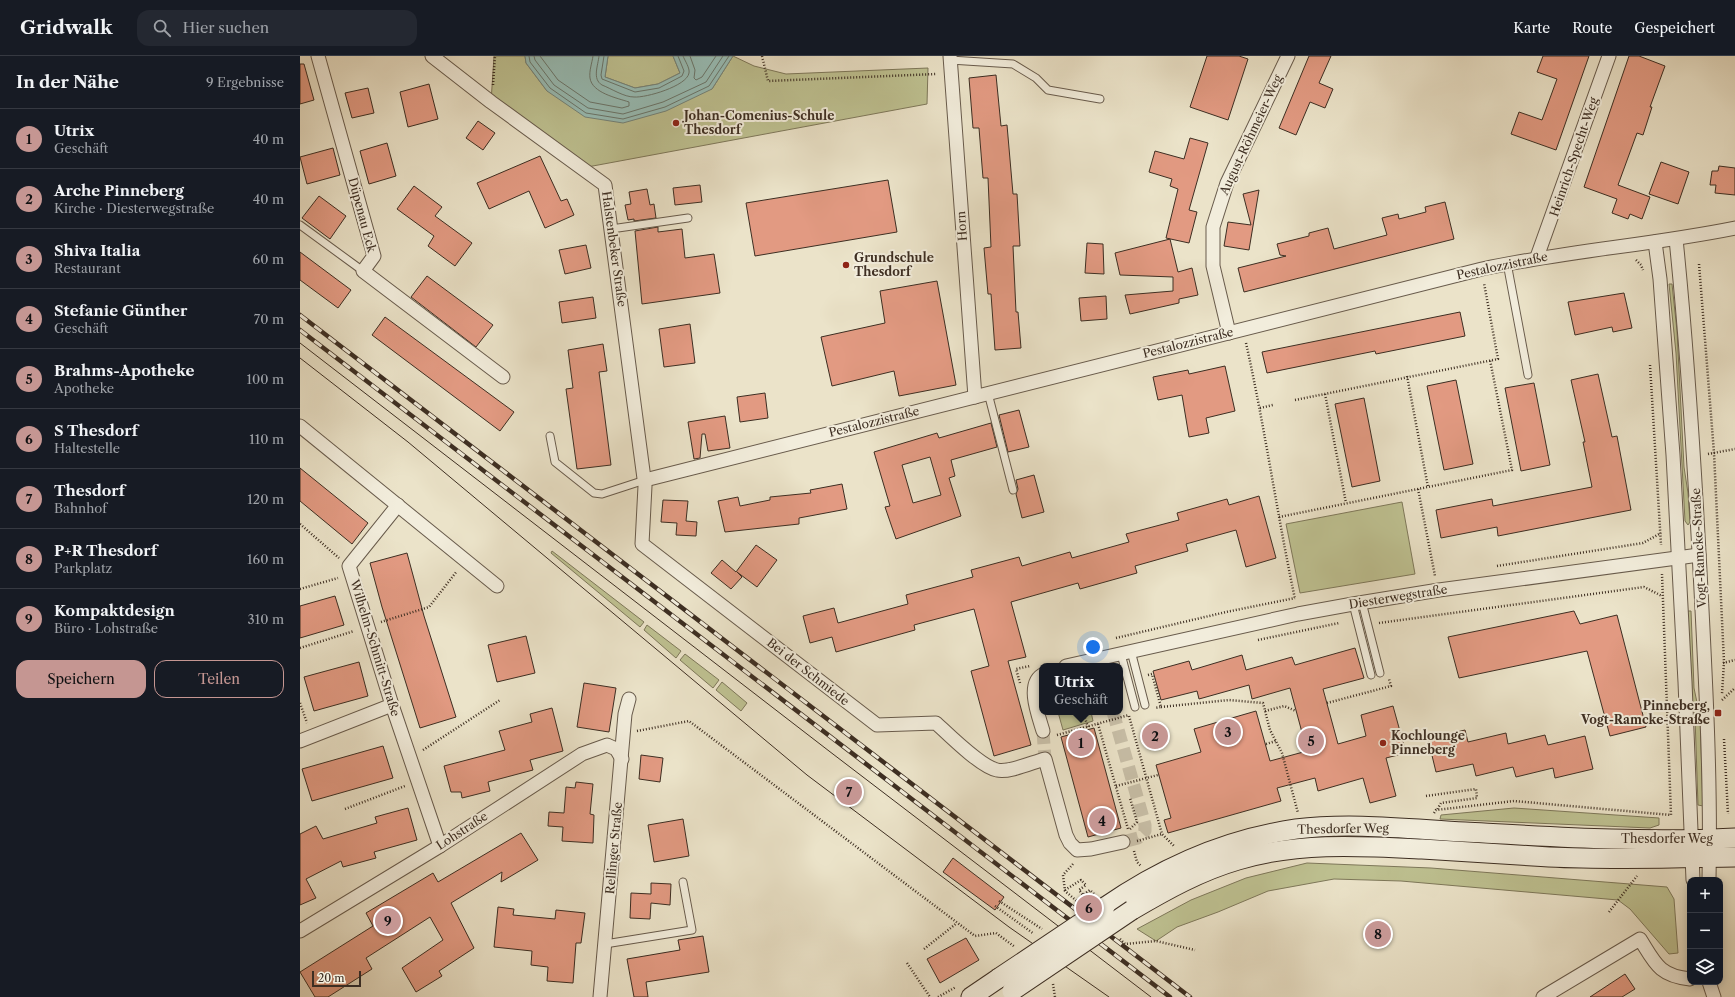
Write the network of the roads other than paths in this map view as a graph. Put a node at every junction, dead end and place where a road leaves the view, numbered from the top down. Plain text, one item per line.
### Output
1 (318, 56) edge
2 (432, 56) edge
3 (1288, 56) edge
4 (1609, 56) edge
5 (950, 58) edge
6 (1100, 99) dead end
7 (688, 218) dead end
8 (300, 225) edge
9 (1735, 228) edge
10 (611, 229) junction
11 (1676, 239) junction
12 (1655, 242) junction
13 (1537, 257) junction
14 (1507, 263) junction
15 (363, 271) junction
16 (1229, 333) junction
17 (1528, 375) dead end
18 (503, 377) dead end
19 (988, 393) junction
20 (975, 397) junction
21 (300, 426) edge
22 (550, 436) dead end
23 (645, 480) junction
24 (1013, 490) dead end
25 (398, 505) junction
26 (1699, 555) junction
27 (1679, 558) junction
28 (498, 586) dead end
29 (1358, 603) junction
30 (1126, 652) junction
31 (1100, 662) edge
32 (1380, 673) dead end
33 (1371, 675) dead end
34 (1039, 677) edge
35 (629, 699) dead end
36 (392, 705) junction
37 (1146, 707) road end
38 (1135, 710) road end
39 (1039, 711) edge
40 (1040, 715) edge
41 (1047, 734) tunnel mouth
42 (306, 739) edge
43 (622, 759) junction
44 (1127, 838) tunnel mouth
45 (1735, 838) edge
46 (1691, 840) junction
47 (440, 846) junction
48 (1704, 852) junction
49 (1735, 857) edge
50 (1694, 877) edge
51 (1708, 877) edge
52 (683, 882) dead end
53 (1126, 904) junction
54 (300, 931) edge
55 (605, 944) junction
56 (1687, 979) edge
57 (1711, 985) edge
58 (1005, 989) edge
59 (600, 997) edge
60 (971, 997) edge
61 (1543, 997) edge
62 (1714, 997) edge

1 - 15 street, Düpenau Eck
2 - 10 street, Halstenbeker Straße
3 - 16 street, August-Röhmeier-Weg
4 - 13 street, Heinrich-Specht-Weg
5 - 6 lane
5 - 20 street, Horn
7 - 10 lane
8 - 15 lane
9 - 11 street, Pestalozzistraße
10 - 23 street, Halstenbeker Straße
11 - 12 street, Pestalozzistraße
11 - 26 street, Vogt-Ramcke-Straße
12 - 13 street, Pestalozzistraße
12 - 27 street, Vogt-Ramcke-Straße
13 - 14 street, Pestalozzistraße
14 - 16 street, Pestalozzistraße
14 - 17 lane
15 - 18 street, Düpenau Eck
16 - 19 street, Pestalozzistraße
19 - 20 street, Pestalozzistraße
19 - 24 lane
20 - 23 street, Pestalozzistraße
21 - 25 street
22 - 23 lane
23 - 44 street, Bei der Schmiede
25 - 28 street
25 - 36 street, Wilhelm-Schmitt-Straße
26 - 27 street, Diesterwegstraße
26 - 48 street, Vogt-Ramcke-Straße
27 - 29 street, Diesterwegstraße
27 - 46 street, Vogt-Ramcke-Straße
29 - 30 street, Diesterwegstraße
29 - 32 lane
29 - 33 lane
30 - 31 street, Diesterwegstraße
30 - 37 lane
30 - 38 lane
34 - 39 street
35 - 43 street, Rellinger Straße
36 - 42 street
36 - 47 street, Wilhelm-Schmitt-Straße
40 - 41 street
43 - 47 street, Lohstraße
43 - 55 street, Rellinger Straße
45 - 48 street, Thesdorfer Weg
46 - 48 street, Thesdorfer Weg
46 - 53 street, Thesdorfer Weg
47 - 54 street, Lohstraße
48 - 49 street, Thesdorfer Weg
48 - 50 street
48 - 51 street
48 - 53 street, Thesdorfer Weg
52 - 55 lane
53 - 58 street, Thesdorfer Weg, bridge
55 - 59 street, Rellinger Straße
56 - 61 street
57 - 62 street
58 - 60 street, Thesdorfer Weg

